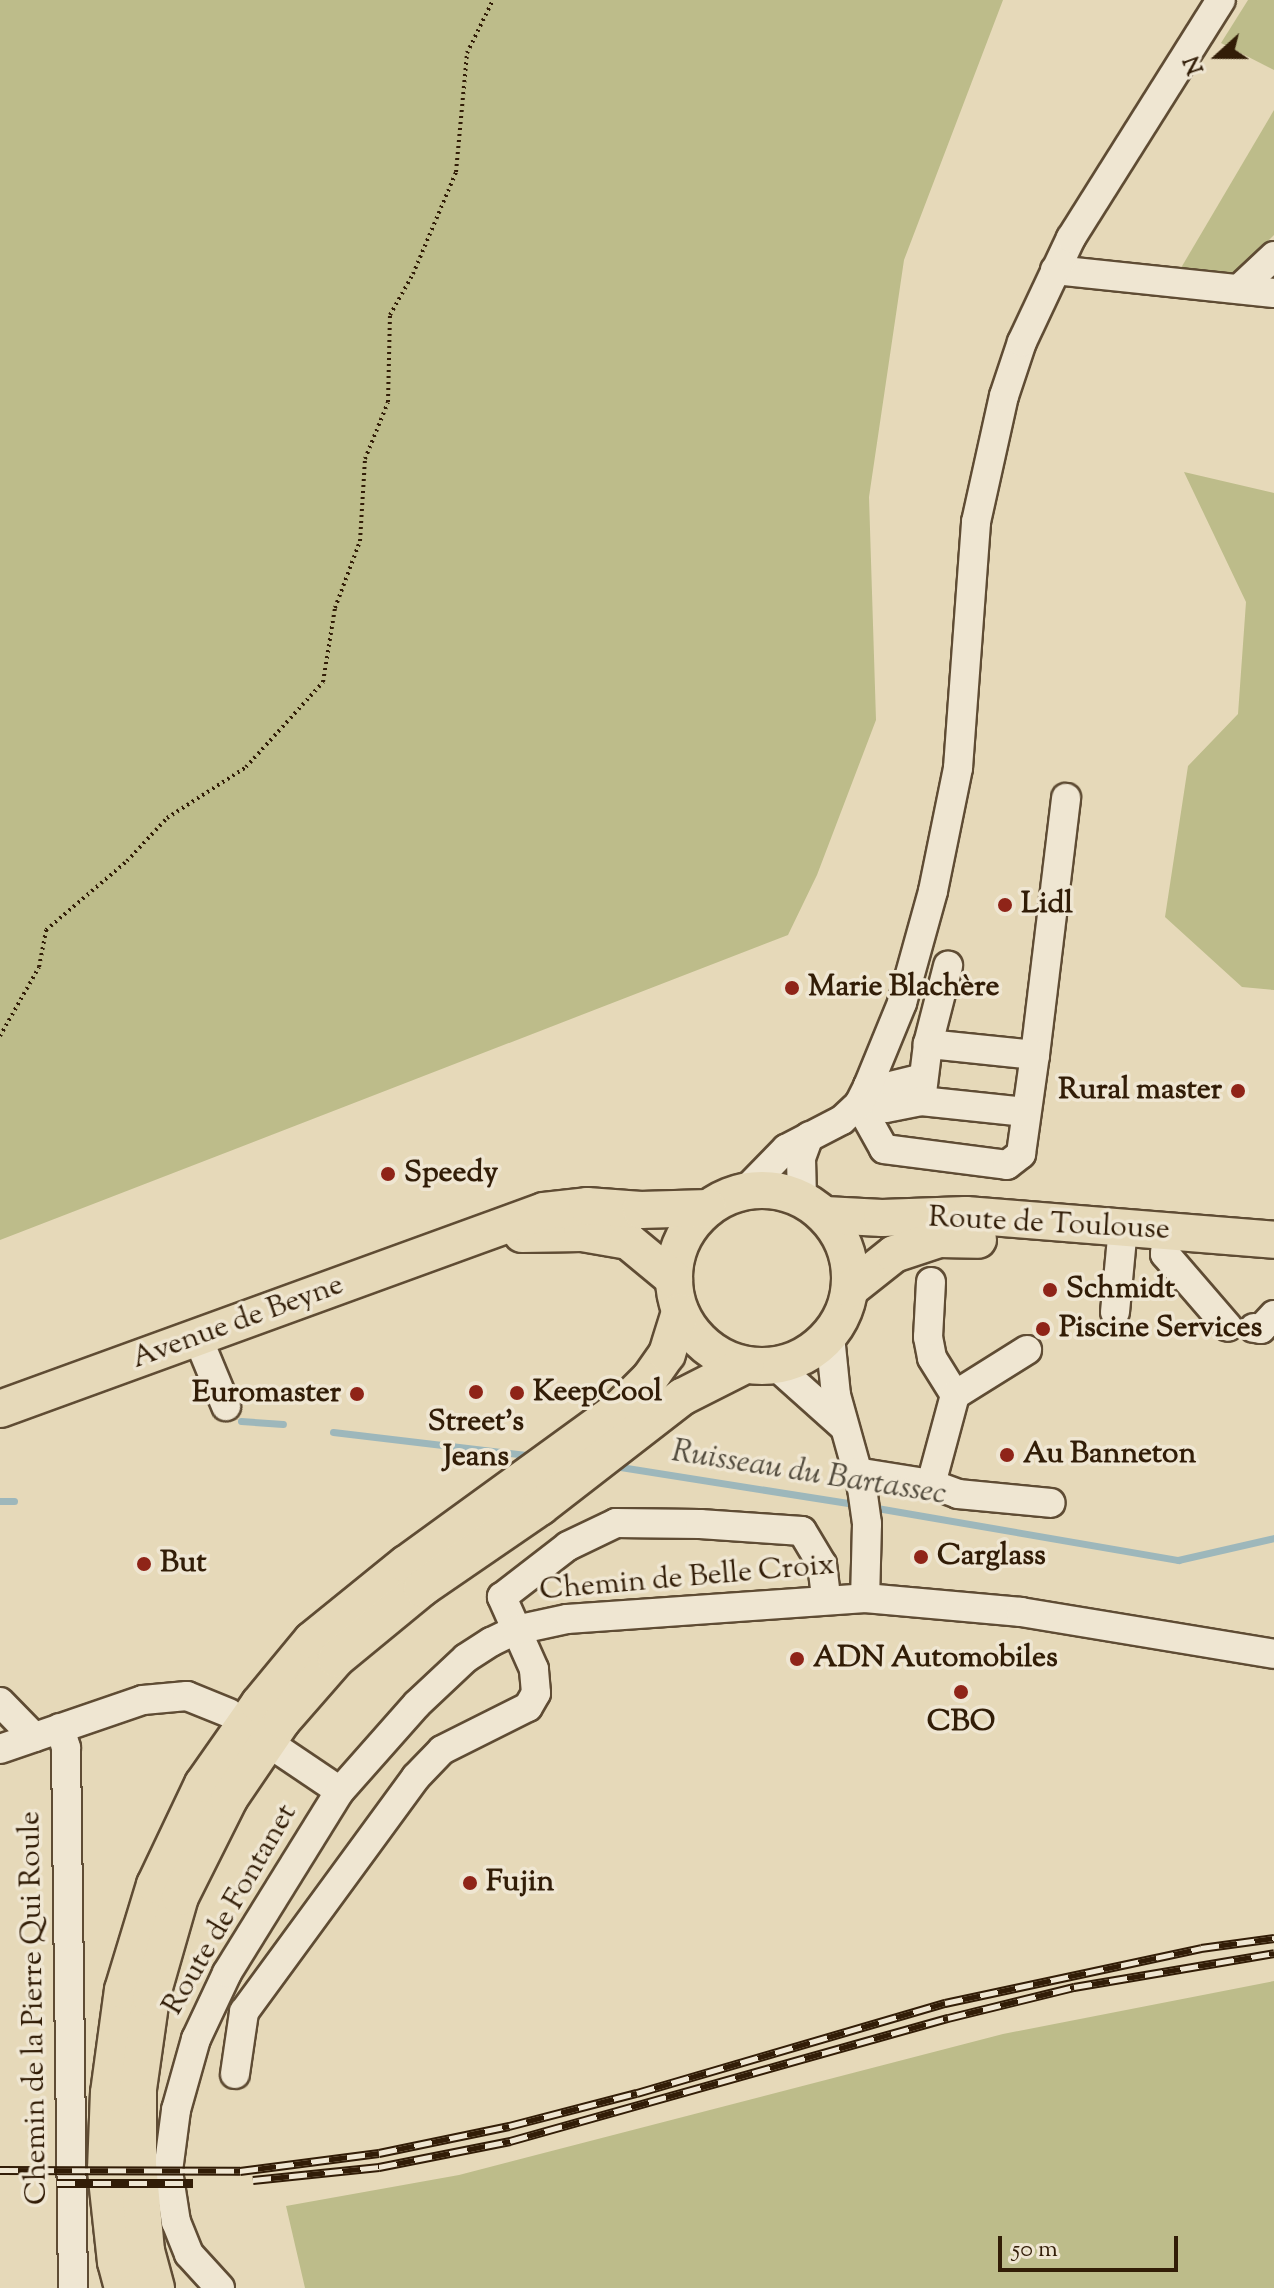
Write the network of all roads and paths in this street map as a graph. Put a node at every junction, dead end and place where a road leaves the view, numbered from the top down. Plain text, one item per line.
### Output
1 (493, 0) edge
2 (1221, 0) edge
3 (1274, 256) edge
4 (1055, 270) junction
5 (1239, 289) junction
6 (1274, 293) edge
7 (1066, 798) dead end
8 (948, 966) dead end
9 (0, 1036) edge
10 (928, 1044) junction
11 (1035, 1055) junction
12 (922, 1090) junction
13 (864, 1095) junction
14 (1025, 1112) junction
15 (809, 1136) junction
16 (745, 1191) junction
17 (813, 1207) junction
18 (708, 1208) junction
19 (476, 1238) junction
20 (1122, 1238) junction
21 (1274, 1240) edge
22 (1166, 1242) junction
23 (1274, 1263) edge
24 (931, 1282) dead end
25 (850, 1289) junction
26 (677, 1296) junction
27 (1115, 1312) dead end
28 (1252, 1323) edge
29 (197, 1336) junction
30 (830, 1336) junction
31 (1027, 1350) dead end
32 (760, 1366) junction
33 (955, 1395) junction
34 (226, 1406) dead end
35 (0, 1409) edge
36 (627, 1422) junction
37 (843, 1427) junction
38 (859, 1480) junction
39 (931, 1484) junction
40 (527, 1498) junction
41 (1051, 1503) dead end
42 (865, 1598) junction
43 (826, 1599) junction
44 (516, 1630) junction
45 (1274, 1654) edge
46 (0, 1702) edge
47 (229, 1713) dead end
48 (47, 1732) junction
49 (0, 1749) edge
50 (279, 1750) dead end
51 (340, 1791) junction
52 (235, 2074) dead end
53 (73, 2288) edge
54 (123, 2288) edge
55 (156, 2288) edge
56 (220, 2288) edge

1 - 9 path
2 - 4 street
3 - 5 street
4 - 5 street
4 - 13 street
5 - 6 street
7 - 11 street
8 - 10 street
10 - 11 street
10 - 12 street
11 - 14 street
12 - 13 street
12 - 14 street
13 - 14 street
13 - 15 street
15 - 16 street
15 - 17 street
16 - 17 main road
16 - 18 main road
17 - 20 main road, Route de Toulouse
17 - 25 main road
18 - 19 main road, Avenue de Beyne
18 - 26 main road
19 - 26 main road, Avenue de Beyne
19 - 29 main road, Avenue de Beyne
20 - 22 main road, Route de Toulouse
20 - 25 main road, Route de Toulouse
20 - 27 street
21 - 22 main road, Route de Toulouse
22 - 23 main road, Route de Toulouse
22 - 28 street
24 - 33 street
25 - 30 main road
26 - 32 main road
26 - 36 main road
29 - 34 street
29 - 35 main road, Avenue de Beyne
30 - 32 main road
30 - 37 street, Chemin de Belle Croix
31 - 33 street
32 - 36 main road
32 - 37 street
33 - 39 street
36 - 40 main road
37 - 38 street, Chemin de Belle Croix
38 - 39 street
38 - 42 street, Chemin de Belle Croix
39 - 41 street
40 - 54 main road
40 - 55 main road
42 - 43 street, Chemin de Belle Croix
42 - 45 street, Chemin de Belle Croix
43 - 44 street, Chemin de Belle Croix
43 - 44 street
44 - 51 street, Chemin de Belle Croix
44 - 52 street
46 - 48 street
47 - 48 street
48 - 49 street
48 - 53 street, Chemin de la Pierre Qui Roule
50 - 51 street
51 - 56 street, Route de Fontanet

